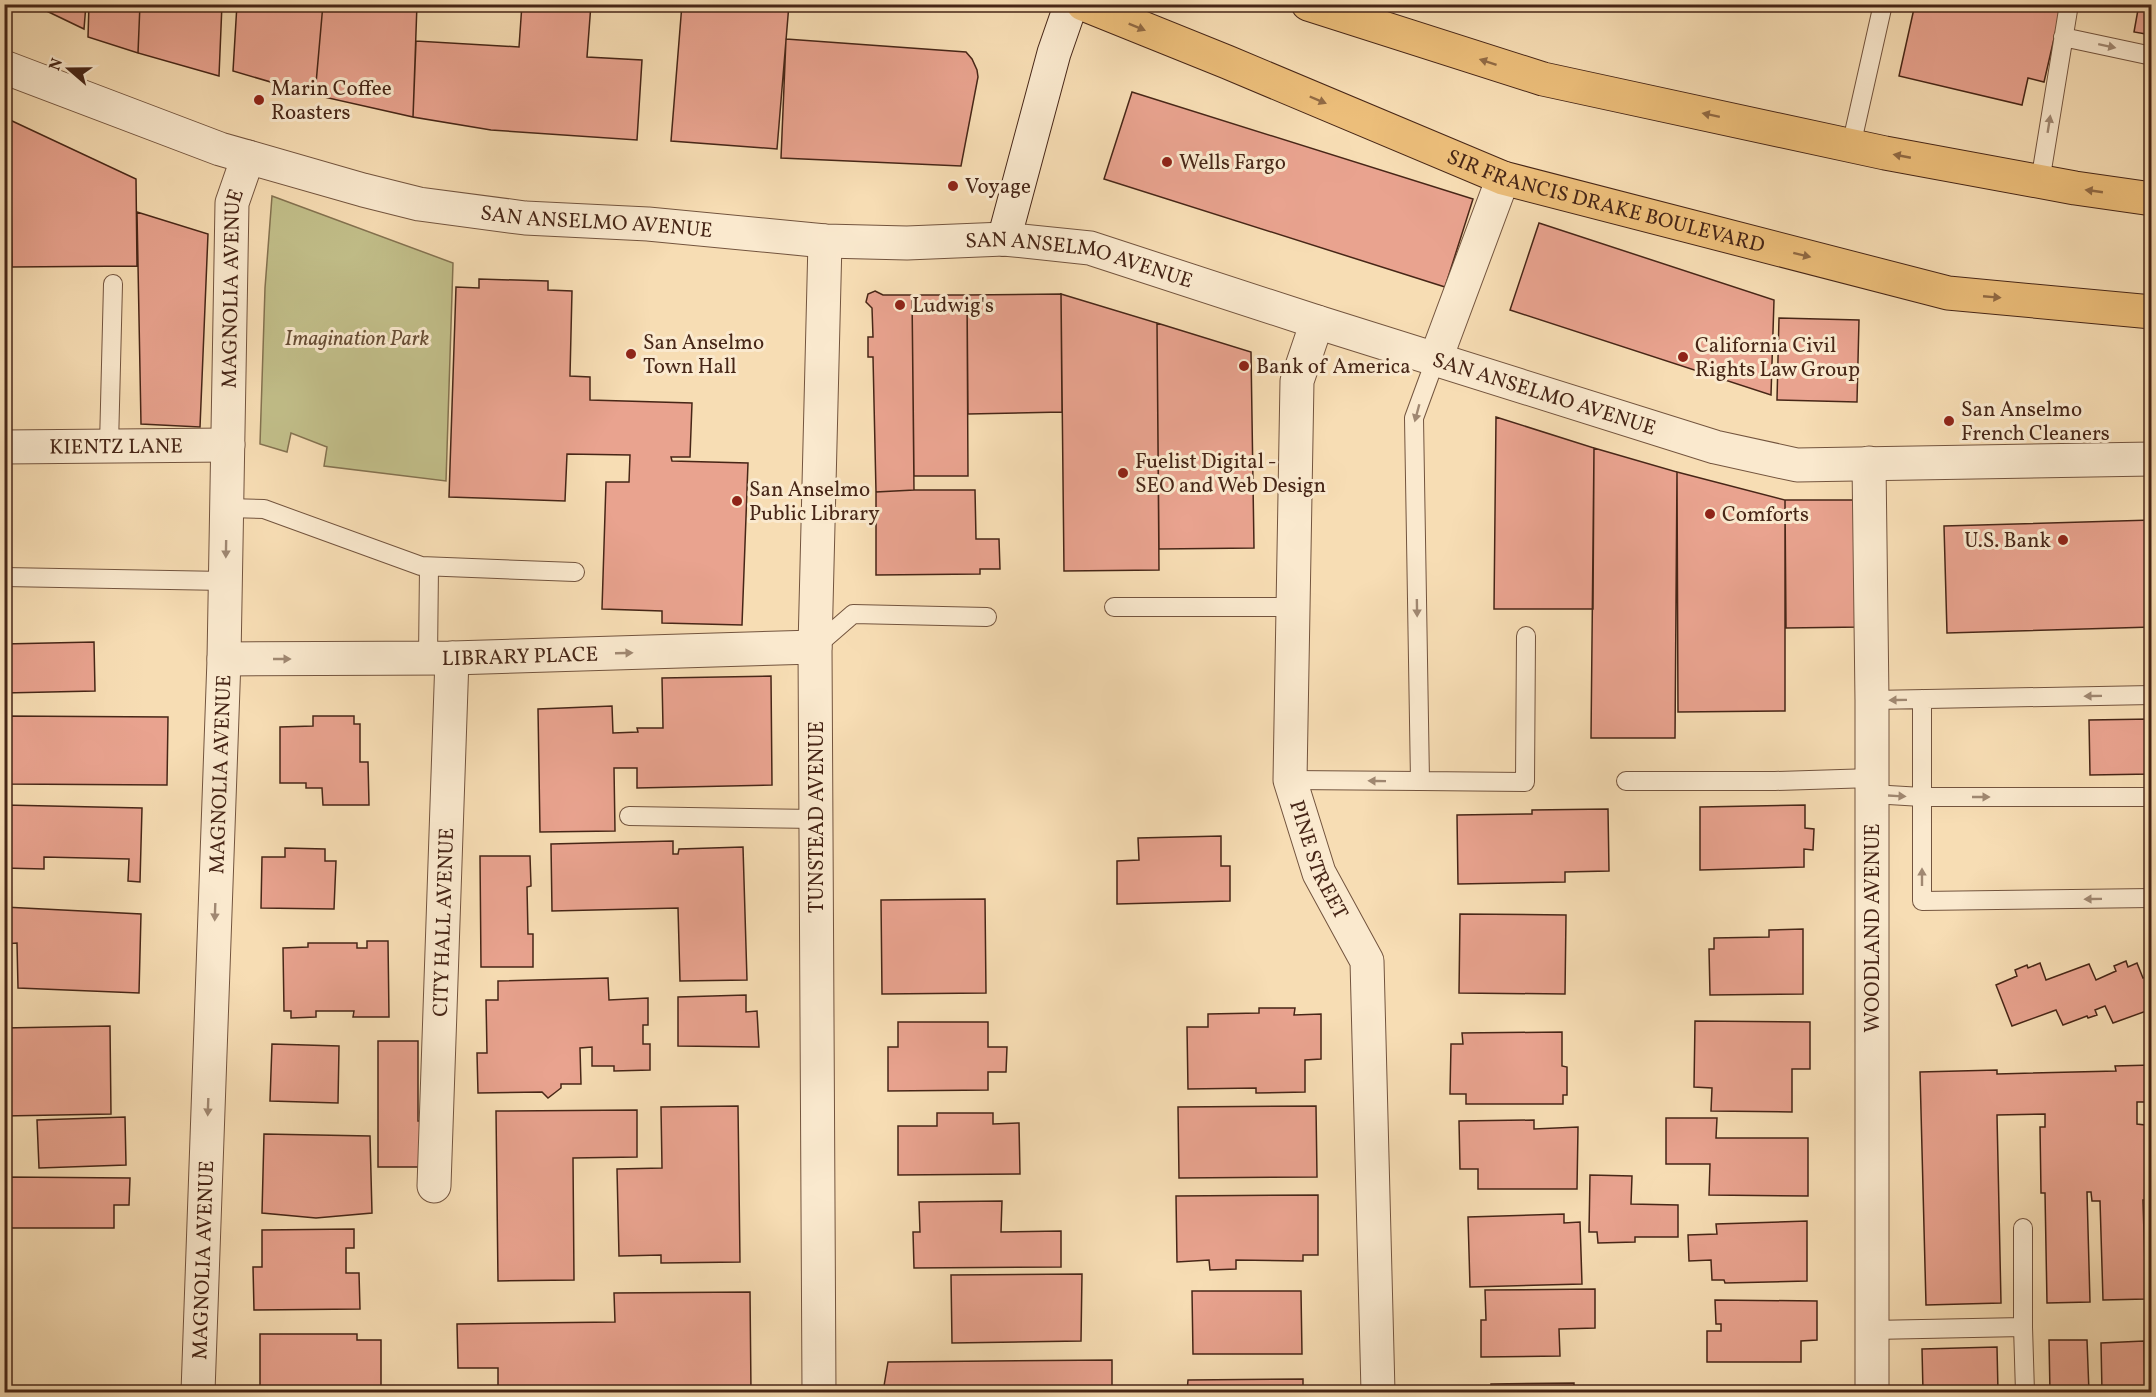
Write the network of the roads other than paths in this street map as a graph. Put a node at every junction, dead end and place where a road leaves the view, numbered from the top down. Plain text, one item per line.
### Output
1 (1071, 4) edge
2 (1083, 4) edge
3 (1883, 4) edge
4 (2069, 4) edge
5 (1309, 5) edge
6 (2062, 37) junction
7 (2151, 56) edge
8 (4, 67) edge
9 (1851, 146) junction
10 (248, 157) junction
11 (1503, 178) junction
12 (2040, 182) junction
13 (2151, 199) edge
14 (1004, 239) junction
15 (825, 241) junction
16 (113, 284) dead end
17 (2151, 312) edge
18 (1317, 322) junction
19 (1436, 358) junction
20 (109, 445) junction
21 (228, 445) junction
22 (4, 447) edge
23 (2151, 459) edge
24 (1869, 463) junction
25 (226, 508) junction
26 (429, 567) junction
27 (575, 572) dead end
28 (4, 577) edge
29 (225, 581) junction
30 (1114, 607) dead end
31 (1293, 607) junction
32 (987, 617) dead end
33 (1526, 636) dead end
34 (815, 647) junction
35 (440, 658) junction
36 (224, 659) junction
37 (2151, 695) edge
38 (1922, 699) junction
39 (1872, 700) junction
40 (1290, 780) junction
41 (1420, 781) junction
42 (1626, 781) dead end
43 (1872, 786) junction
44 (1922, 797) junction
45 (2151, 797) edge
46 (629, 816) dead end
47 (816, 819) junction
48 (2151, 898) edge
49 (434, 1186) dead end
50 (2023, 1228) dead end
51 (2023, 1327) junction
52 (1872, 1330) junction
53 (198, 1392) edge
54 (819, 1392) edge
55 (1378, 1392) edge
56 (1872, 1392) edge
57 (2025, 1392) edge

1 - 14 street
2 -> 11 main road, SIR FRANCIS DRAKE BOULEVARD
3 - 9 lane
4 - 6 lane
9 -> 5 main road
6 -> 7 lane
12 -> 6 lane
8 - 10 street, SAN ANSELMO AVENUE
12 -> 9 main road
10 - 15 street, SAN ANSELMO AVENUE
10 - 21 street, MAGNOLIA AVENUE
11 -> 17 main road, SIR FRANCIS DRAKE BOULEVARD
11 - 19 street
13 -> 12 main road
14 - 15 street, SAN ANSELMO AVENUE
14 - 18 street, SAN ANSELMO AVENUE
15 - 34 street, TUNSTEAD AVENUE
16 - 20 lane
18 - 19 street, SAN ANSELMO AVENUE
18 - 31 street, PINE STREET
19 - 24 street, SAN ANSELMO AVENUE
19 -> 41 lane
20 - 21 street, KIENTZ LANE
20 - 22 street, KIENTZ LANE
21 - 25 street, MAGNOLIA AVENUE
23 - 24 street, SAN ANSELMO AVENUE
24 - 39 street, WOODLAND AVENUE
25 - 26 lane
25 -> 29 street, MAGNOLIA AVENUE
26 - 27 lane
26 - 35 lane
28 - 29 lane
29 - 36 street, MAGNOLIA AVENUE
30 - 31 lane
31 - 40 street, PINE STREET
32 - 34 lane
33 - 41 lane
35 -> 34 street, LIBRARY PLACE
34 - 47 street, TUNSTEAD AVENUE
36 -> 35 street, LIBRARY PLACE
35 - 49 street, CITY HALL AVENUE
36 -> 53 street, MAGNOLIA AVENUE
37 -> 38 lane
38 -> 39 lane
38 - 44 lane
39 - 43 street, WOODLAND AVENUE
41 -> 40 lane
40 - 55 street, PINE STREET
42 - 43 lane
43 -> 44 lane
43 - 52 street, WOODLAND AVENUE
44 -> 45 lane
48 -> 44 lane
46 - 47 lane
47 - 54 street, TUNSTEAD AVENUE
50 - 51 lane
51 - 52 lane
51 - 57 lane
52 - 56 street, WOODLAND AVENUE

